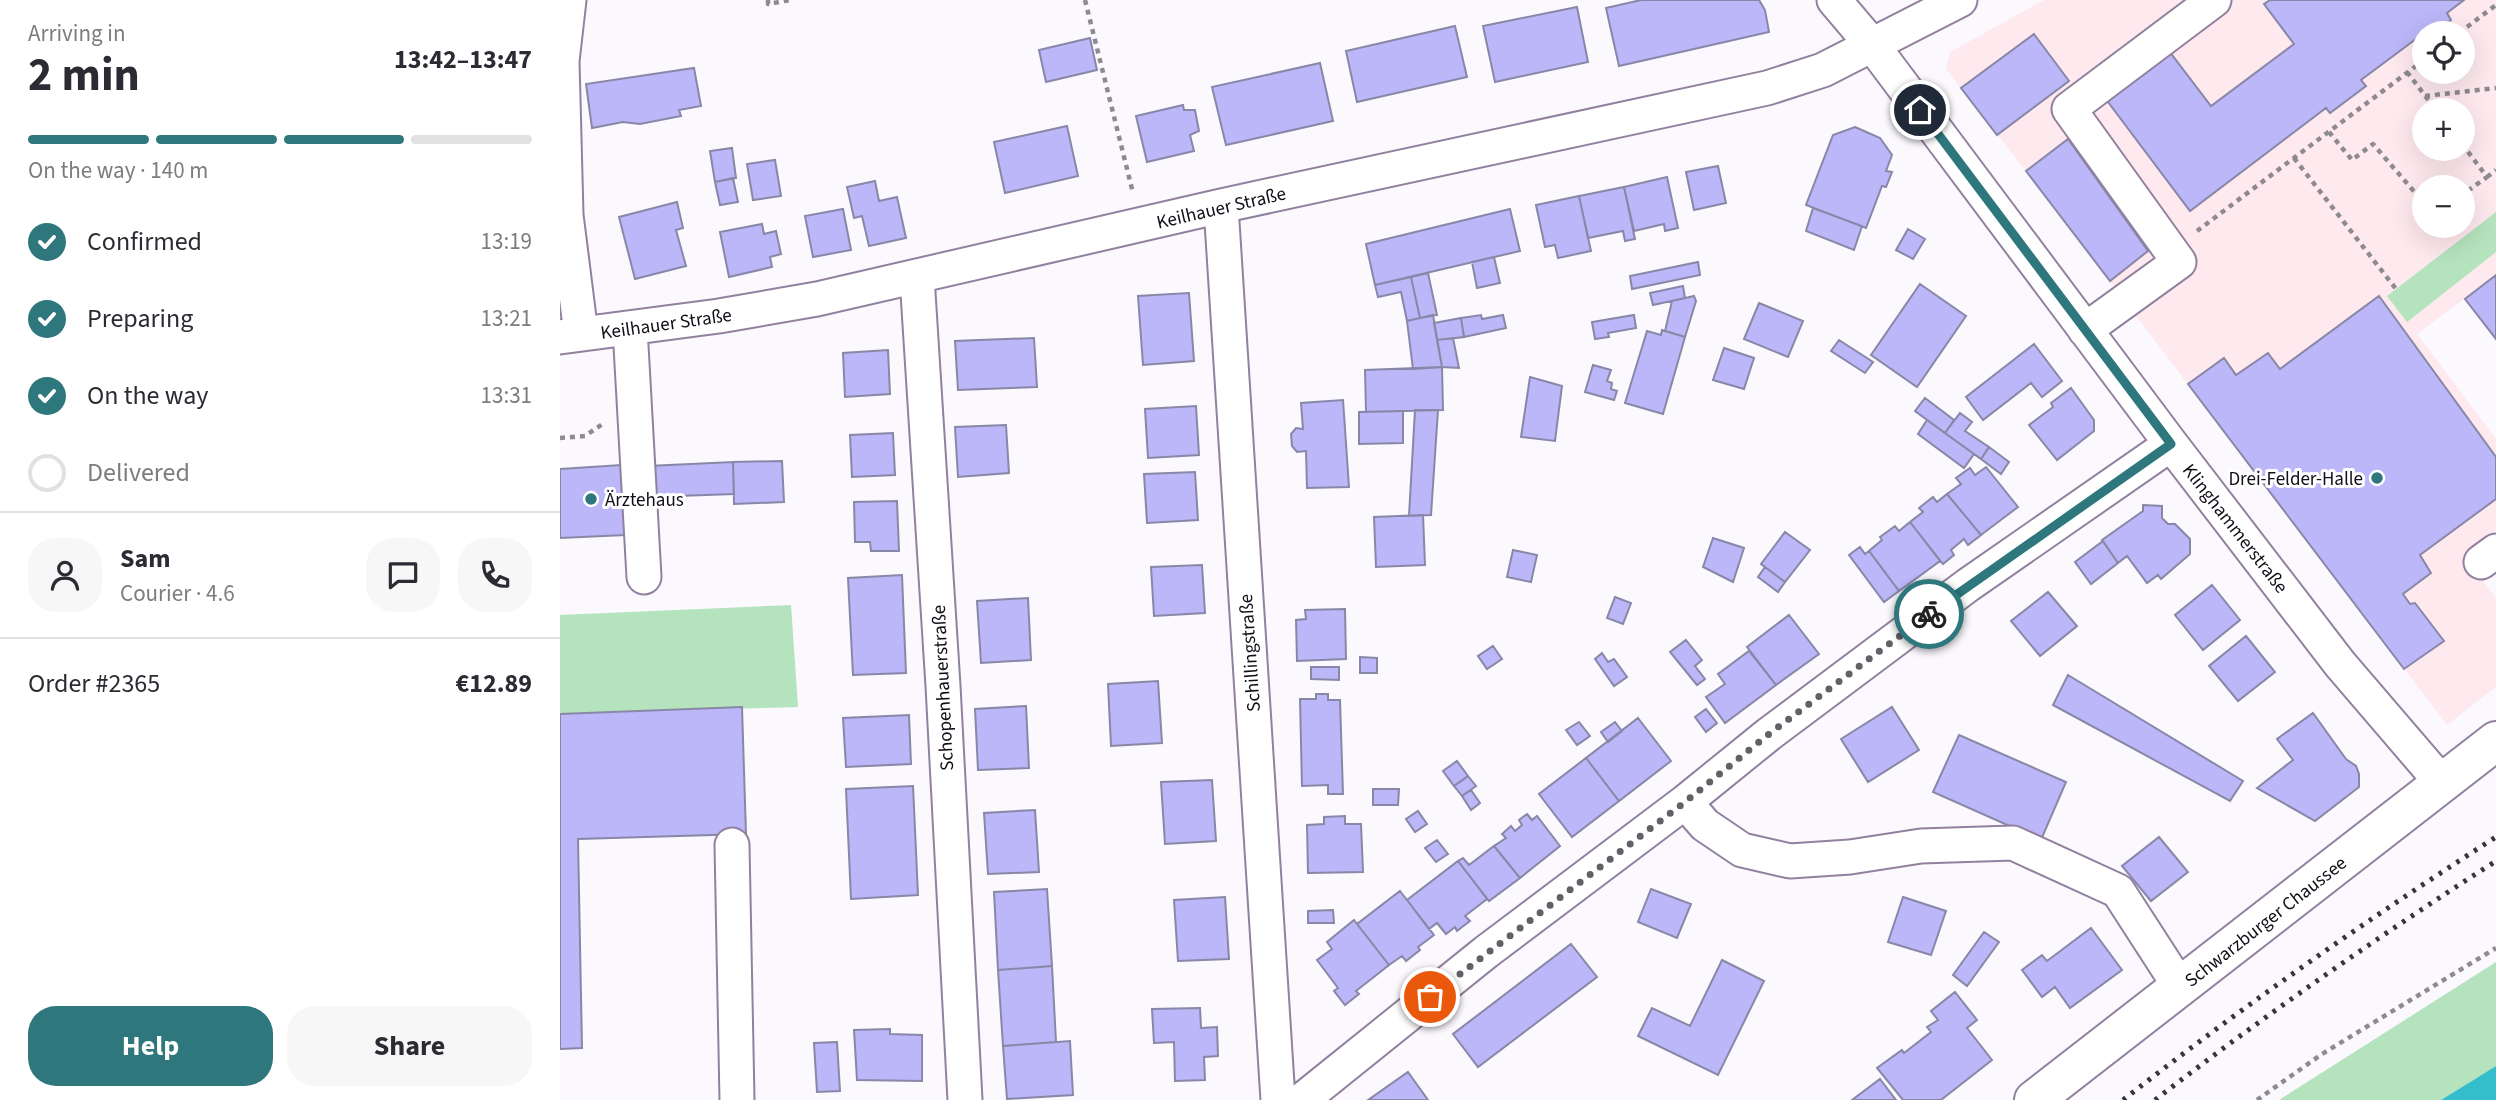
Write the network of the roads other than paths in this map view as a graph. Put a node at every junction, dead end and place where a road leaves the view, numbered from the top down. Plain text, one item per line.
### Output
1 (569, 0) edge
2 (1834, 0) edge
3 (1960, 0) edge
4 (2214, 0) edge
5 (1873, 46) junction
6 (1221, 206) junction
7 (917, 277) junction
8 (630, 328) junction
9 (2085, 330) junction
10 (571, 336) edge
11 (2171, 444) junction
12 (644, 577) dead end
13 (2496, 741) edge
14 (2442, 783) junction
15 (1685, 802) junction
16 (732, 845) dead end
17 (2180, 987) junction
18 (737, 1100) edge
19 (965, 1100) edge
20 (1278, 1100) edge
21 (1302, 1100) edge
22 (2034, 1100) edge

1 - 10 street
2 - 5 street, Klinghammerstraße
3 - 5 street, Keilhauer Straße
4 - 9 street
5 - 6 street, Keilhauer Straße
5 - 9 street, Klinghammerstraße
6 - 7 street, Keilhauer Straße
6 - 20 street, Schillingstraße
7 - 8 street, Keilhauer Straße
7 - 19 street, Schopenhauerstraße
8 - 10 street, Keilhauer Straße
8 - 12 street
9 - 11 street, Klinghammerstraße
11 - 14 street, Klinghammerstraße
11 - 15 street
13 - 14 main road, Schwarzburger Chaussee
14 - 17 main road, Schwarzburger Chaussee
15 - 17 street
15 - 21 street
16 - 18 street
17 - 22 main road, Schwarzburger Chaussee

